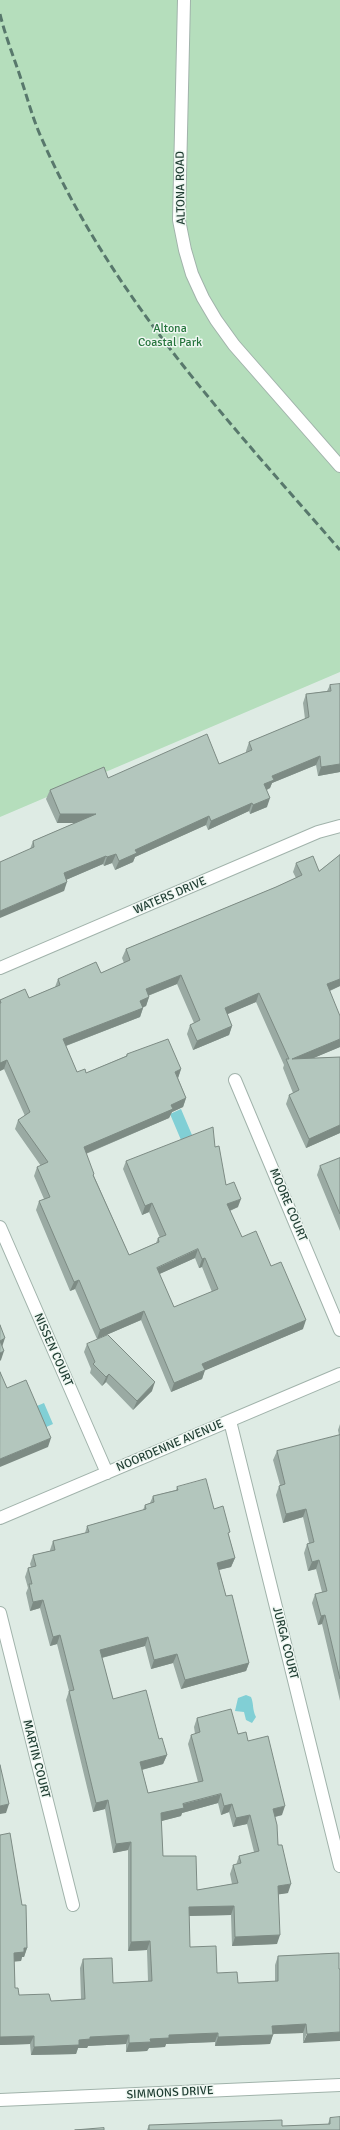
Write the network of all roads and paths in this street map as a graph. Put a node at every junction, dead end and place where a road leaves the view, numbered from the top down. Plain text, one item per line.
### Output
1 (184, 0) edge
2 (340, 466) edge
3 (340, 826) edge
4 (0, 968) edge
5 (235, 1080) dead end
6 (0, 1227) edge
7 (340, 1330) edge
8 (340, 1374) edge
9 (230, 1420) junction
10 (107, 1473) junction
11 (0, 1518) edge
12 (0, 1613) edge
13 (340, 1866) edge
14 (73, 1905) dead end
15 (340, 2085) edge
16 (0, 2100) edge

1 - 2 street, ALTONA ROAD
3 - 4 street, WATERS DRIVE
5 - 7 street, MOORE COURT
6 - 10 street, NISSEN COURT
8 - 9 street, NOORDENNE AVENUE
9 - 10 street, NOORDENNE AVENUE
9 - 13 street, JURGA COURT
10 - 11 street, NOORDENNE AVENUE
12 - 14 street, MARTIN COURT
15 - 16 street, SIMMONS DRIVE

